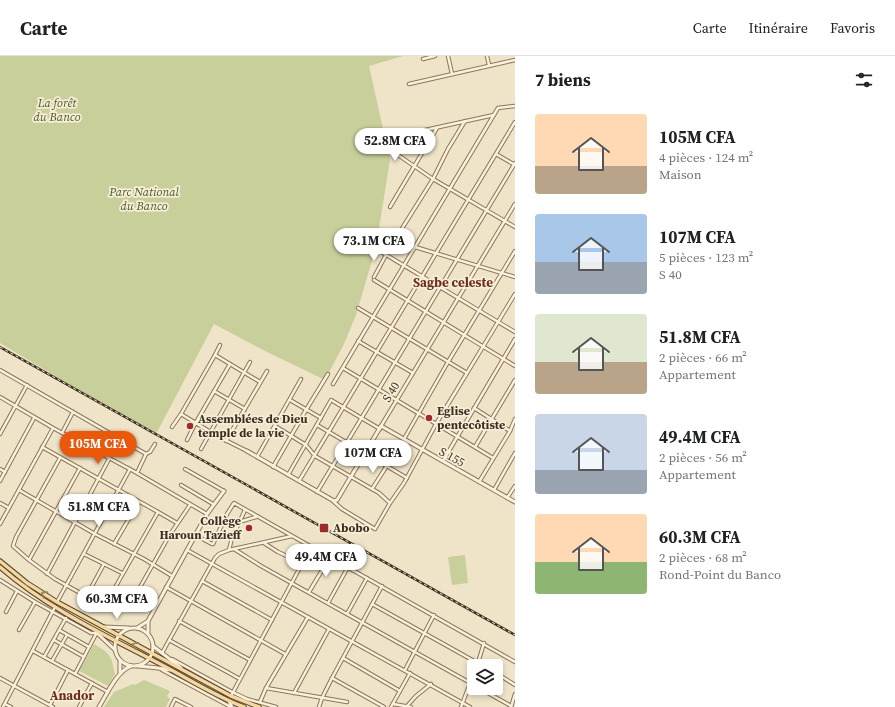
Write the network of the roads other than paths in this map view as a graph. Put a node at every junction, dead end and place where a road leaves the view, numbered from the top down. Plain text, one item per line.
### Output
1 (435, 56) edge
2 (448, 56) edge
3 (487, 56) edge
4 (423, 59) dead end
5 (515, 60) edge
6 (489, 65) junction
7 (452, 74) junction
8 (408, 84) dead end
9 (515, 106) edge
10 (494, 115) junction
11 (466, 122) junction
12 (515, 122) edge
13 (437, 128) junction
14 (496, 154) junction
15 (515, 164) edge
16 (415, 167) junction
17 (433, 179) junction
18 (450, 189) junction
19 (468, 199) junction
20 (515, 204) edge
21 (390, 207) dead end
22 (486, 210) junction
23 (505, 221) junction
24 (515, 227) edge
25 (415, 247) junction
26 (515, 251) edge
27 (383, 253) dead end
28 (436, 254) junction
29 (386, 255) junction
30 (457, 260) junction
31 (477, 265) junction
32 (404, 266) junction
33 (502, 273) junction
34 (374, 277) dead end
35 (422, 277) junction
36 (515, 277) edge
37 (374, 280) dead end
38 (440, 287) junction
39 (390, 289) junction
40 (515, 294) edge
41 (458, 298) junction
42 (514, 299) edge
43 (408, 300) junction
44 (358, 308) dead end
45 (479, 310) junction
46 (426, 311) junction
47 (373, 316) junction
48 (444, 322) junction
49 (498, 323) junction
50 (391, 327) junction
51 (515, 332) edge
52 (465, 334) junction
53 (409, 339) junction
54 (515, 339) edge
55 (358, 341) junction
56 (220, 344) dead end
57 (484, 346) junction
58 (427, 350) junction
59 (377, 353) junction
60 (216, 355) junction
61 (504, 358) junction
62 (250, 362) dead end
63 (395, 362) junction
64 (448, 362) junction
65 (230, 364) junction
66 (515, 366) edge
67 (343, 368) junction
68 (0, 370) edge
69 (267, 371) dead end
70 (244, 373) junction
71 (413, 373) junction
72 (466, 373) junction
73 (328, 374) dead end
74 (302, 379) dead end
75 (360, 379) junction
76 (515, 380) edge
77 (260, 382) junction
78 (333, 384) dead end
79 (27, 385) junction
80 (379, 390) junction
81 (214, 392) junction
82 (0, 398) edge
83 (229, 400) junction
84 (290, 400) junction
85 (396, 400) junction
86 (15, 406) junction
87 (343, 408) junction
88 (474, 408) junction
89 (245, 409) junction
90 (306, 410) junction
91 (73, 412) junction
92 (181, 414) junction
93 (418, 414) junction
94 (34, 418) junction
95 (321, 418) junction
96 (362, 419) junction
97 (491, 419) junction
98 (515, 419) edge
99 (195, 424) junction
100 (436, 424) junction
101 (317, 425) junction
102 (172, 426) dead end
103 (275, 426) junction
104 (53, 428) junction
105 (380, 428) junction
106 (510, 431) junction
107 (210, 432) junction
108 (329, 432) junction
109 (62, 433) junction
110 (109, 433) junction
111 (0, 434) edge
112 (291, 436) junction
113 (457, 437) junction
114 (187, 440) dead end
115 (404, 440) junction
116 (226, 441) junction
117 (347, 443) junction
118 (154, 444) dead end
119 (306, 445) junction
120 (42, 447) junction
121 (475, 447) junction
122 (201, 449) dead end
123 (421, 450) junction
124 (247, 451) joint
125 (98, 452) junction
126 (365, 453) junction
127 (395, 453) dead end
128 (515, 453) edge
129 (146, 454) junction
130 (315, 456) junction
131 (60, 458) junction
132 (257, 458) junction
133 (493, 458) junction
134 (109, 459) junction
135 (443, 462) junction
136 (387, 466) junction
137 (273, 467) junction
138 (333, 467) junction
139 (80, 468) junction
140 (0, 469) edge
141 (130, 469) junction
142 (185, 470) dead end
143 (5, 472) junction
144 (137, 473) junction
145 (288, 475) junction
146 (351, 477) junction
147 (407, 478) junction
148 (98, 479) junction
149 (0, 481) edge
150 (299, 481) junction
151 (479, 482) junction
152 (181, 486) dead end
153 (515, 486) edge
154 (19, 490) junction
155 (119, 490) junction
156 (224, 490) joint
157 (372, 490) junction
158 (494, 490) junction
159 (317, 492) junction
160 (507, 498) junction
161 (36, 500) junction
162 (139, 502) junction
163 (333, 502) junction
164 (515, 502) edge
165 (0, 503) edge
166 (390, 503) junction
167 (213, 504) junction
168 (190, 505) junction
169 (9, 508) junction
170 (245, 510) junction
171 (55, 512) junction
172 (158, 512) junction
173 (207, 514) junction
174 (257, 516) junction
175 (239, 522) junction
176 (76, 523) junction
177 (177, 523) junction
178 (0, 524) edge
179 (95, 534) junction
180 (195, 535) junction
181 (292, 536) junction
182 (263, 543) junction
183 (114, 544) junction
184 (311, 547) junction
185 (187, 549) junction
186 (234, 549) junction
187 (229, 550) junction
188 (84, 554) junction
189 (134, 554) junction
190 (330, 557) junction
191 (29, 560) junction
192 (0, 562) edge
193 (212, 563) junction
194 (302, 563) junction
195 (104, 564) junction
196 (153, 564) junction
197 (0, 567) edge
198 (348, 567) junction
199 (122, 573) junction
200 (47, 574) junction
201 (172, 576) junction
202 (367, 578) junction
203 (0, 580) edge
204 (202, 581) junction
205 (292, 583) junction
206 (66, 586) junction
207 (382, 586) junction
208 (166, 587) junction
209 (17, 591) junction
210 (309, 592) junction
211 (86, 597) junction
212 (191, 601) junction
213 (35, 602) junction
214 (56, 602) junction
215 (281, 602) junction
216 (328, 603) junction
217 (372, 604) junction
218 (55, 607) junction
219 (104, 607) junction
220 (6, 612) dead end
221 (53, 612) junction
222 (347, 614) junction
223 (69, 615) junction
224 (434, 616) junction
225 (308, 617) junction
226 (66, 619) junction
227 (272, 620) junction
228 (148, 621) junction
229 (179, 621) junction
230 (362, 622) junction
231 (89, 626) junction
232 (103, 627) junction
233 (130, 628) junction
234 (137, 628) junction
235 (329, 629) junction
236 (19, 630) dead end
237 (58, 630) junction
238 (97, 634) junction
239 (149, 634) junction
240 (424, 634) junction
241 (67, 635) junction
242 (119, 636) junction
243 (54, 640) junction
244 (116, 640) junction
245 (169, 640) junction
246 (260, 640) junction
247 (352, 641) junction
248 (484, 643) junction
249 (61, 644) junction
250 (153, 646) junction
251 (89, 647) junction
252 (116, 650) junction
253 (33, 651) junction
254 (415, 652) junction
255 (162, 653) junction
256 (152, 654) junction
257 (285, 654) junction
258 (44, 657) junction
259 (84, 657) junction
260 (168, 658) junction
261 (343, 658) junction
262 (120, 659) junction
263 (149, 659) junction
264 (468, 659) edge
265 (479, 659) edge
266 (250, 660) junction
267 (52, 661) junction
268 (515, 662) edge
269 (135, 666) junction
270 (158, 668) junction
271 (68, 670) junction
272 (405, 670) junction
273 (174, 671) junction
274 (185, 671) junction
275 (410, 673) junction
276 (75, 674) junction
277 (120, 674) junction
278 (0, 678) edge
279 (332, 678) junction
280 (503, 678) edge
281 (240, 679) junction
282 (467, 682) edge
283 (92, 683) junction
284 (431, 684) junction
285 (515, 684) edge
286 (14, 686) junction
287 (266, 688) junction
288 (400, 691) junction
289 (108, 692) junction
290 (467, 692) edge
291 (294, 693) junction
292 (232, 694) junction
293 (515, 694) edge
294 (491, 695) edge
295 (322, 698) junction
296 (227, 700) junction
297 (260, 702) junction
298 (347, 702) dead end
299 (463, 702) junction
300 (5, 704) junction
301 (392, 705) edge
302 (51, 706) edge
303 (407, 706) edge
304 (3, 707) edge
305 (12, 707) edge
306 (79, 707) edge
307 (99, 707) edge
308 (170, 707) edge
309 (191, 707) edge
310 (232, 707) edge
311 (244, 707) edge
312 (259, 707) edge
313 (276, 707) edge
314 (319, 707) edge
315 (384, 707) edge
316 (411, 707) edge
317 (461, 707) edge
318 (470, 707) edge
319 (511, 707) edge

1 - 4 street
2 - 7 street
3 - 6 street
5 - 6 street
6 - 7 street
7 - 8 street
9 - 10 street
10 - 11 street
10 - 18 street
11 - 13 street
11 - 17 street
12 - 14 street
13 - 16 street
13 - 16 street
14 - 15 street
14 - 19 street
15 - 22 street
16 - 17 street
16 - 21 street
17 - 18 street
17 - 25 street
18 - 19 street
18 - 25 street
19 - 22 street
19 - 28 street
20 - 23 street, S 40
22 - 23 street
22 - 30 street
23 - 24 street
23 - 31 street, S 40
25 - 28 street
25 - 32 street
26 - 33 street
27 - 29 street
28 - 30 street
28 - 35 street
29 - 32 street
29 - 34 street
30 - 31 street
30 - 38 street
31 - 33 street
31 - 41 street, S 40
32 - 35 street
32 - 39 street
33 - 36 street
33 - 45 street
35 - 38 street
35 - 43 street
37 - 39 street
38 - 41 street
38 - 46 street
39 - 43 street
39 - 47 street
40 - 42 street
41 - 45 street
41 - 48 street, S 40
42 - 49 street
43 - 46 street
43 - 50 street
44 - 47 street
45 - 49 street
45 - 52 street
46 - 48 street
46 - 53 street
47 - 50 street
47 - 55 street
48 - 52 street
48 - 58 street, S 40
49 - 51 street
49 - 57 street
50 - 53 street
50 - 59 street
52 - 57 street
52 - 64 street
53 - 58 street
53 - 63 street
54 - 61 street
55 - 59 street
55 - 67 street
56 - 60 street
57 - 61 street
57 - 72 street
58 - 64 street
58 - 71 street, S 40
59 - 63 street
59 - 75 street
60 - 65 street
60 - 92 street
61 - 66 street
61 - 88 street
62 - 70 street
63 - 71 street
63 - 80 street
64 - 72 street
64 - 93 street
65 - 70 street
65 - 81 street
67 - 75 street
67 - 78 street
68 - 79 street
69 - 77 street
70 - 77 street
70 - 83 street
71 - 85 street, S 40
72 - 100 street
73 - 90 street
74 - 84 street
75 - 80 street
75 - 87 street
76 - 97 street
77 - 89 street
79 - 86 street
79 - 91 street
80 - 85 street
80 - 96 street
81 - 83 street
81 - 99 street
82 - 86 street
83 - 89 street
83 - 107 street
84 - 90 street
84 - 103 street
85 - 93 street
85 - 105 street, S 40
86 - 94 street
86 - 111 street
87 - 95 street
87 - 96 street
87 - 108 street
88 - 97 street
88 - 113 street
89 - 116 street
90 - 95 street
90 - 112 street
91 - 109 street
91 - 110 street
92 - 99 street
92 - 102 street
93 - 100 street
93 - 115 street
94 - 104 street
94 - 143 street
95 - 101 street
96 - 105 street
96 - 117 street
97 - 106 street
97 - 121 street
98 - 106 street
99 - 107 street
99 - 114 street
100 - 113 street
100 - 123 street
101 - 108 street
101 - 119 street
103 - 112 street
103 - 132 street
104 - 109 street
104 - 120 street
105 - 115 street, S 155
105 - 126 street, S 40
106 - 133 street
107 - 116 street
107 - 122 street
108 - 117 street
108 - 130 street
109 - 125 street
110 - 125 street
110 - 129 street
112 - 119 street
112 - 137 street
113 - 121 street
113 - 135 street
115 - 123 street, S 155
116 - 124 street
117 - 126 street
117 - 138 street
118 - 129 street
119 - 130 street
119 - 145 street
120 - 131 street
120 - 154 street
121 - 133 street
123 - 135 street, S 155
123 - 147 street
124 - 132 street
125 - 134 street
126 - 136 street
126 - 146 street, S 40
127 - 136 street
128 - 158 street
129 - 144 street
130 - 138 street
130 - 150 street
131 - 139 street
131 - 161 street
132 - 137 street
133 - 151 street
134 - 141 street
134 - 148 street
135 - 151 street, S 155
136 - 147 street
136 - 157 street
137 - 145 street
138 - 146 street
138 - 159 street
139 - 148 street
139 - 171 street
140 - 143 street
141 - 144 street
141 - 155 street
142 - 156 street
143 - 149 street
144 - 168 street
145 - 150 street
146 - 157 street
146 - 163 street, S 40
147 - 166 street
148 - 155 street
148 - 176 street
150 - 159 street
151 - 158 street, S 155
152 - 167 street
153 - 160 street
154 - 161 street
154 - 169 street
155 - 162 street
155 - 179 street
156 - 167 street
157 - 166 street
158 - 160 street, S 155
159 - 163 street
160 - 164 street, S 155
161 - 171 street
161 - 191 street
162 - 172 street
162 - 183 street
163 - 166 street
165 - 169 street
167 - 173 street
168 - 173 street
168 - 177 street
169 - 178 street
170 - 174 street
170 - 175 street
170 - 180 street
171 - 176 street
171 - 191 street
172 - 177 street
172 - 189 street
173 - 180 street
174 - 175 street
174 - 181 street
175 - 187 street
176 - 179 street
176 - 200 street
177 - 196 street
179 - 183 street
179 - 188 street
180 - 185 street
181 - 182 street
181 - 184 street
182 - 186 street
182 - 194 street
183 - 189 street
184 - 190 street
184 - 194 street
185 - 193 street
185 - 201 street
186 - 187 street
186 - 205 street
187 - 193 street
188 - 195 street
188 - 206 street
189 - 196 street
189 - 199 street
190 - 198 street
190 - 210 street
191 - 200 street
214 -> 192 main road
193 - 204 street
193 - 215 street
194 - 205 street
195 - 199 street
195 - 211 street
196 - 201 street
196 - 219 street
197 - 218 main road
198 - 202 street
198 - 216 street
199 - 219 street
200 - 206 street
201 - 208 street
202 - 207 street
202 - 222 street
203 - 209 street
204 - 212 street
204 - 227 street
205 - 210 street
205 - 215 street
206 - 211 street
206 - 214 street
207 - 217 street
207 - 224 street
208 - 212 street
208 - 228 street
209 - 213 street
209 - 220 street
210 - 216 street
211 - 219 street
212 - 229 street
212 - 246 street
213 - 221 street
213 - 236 street
214 - 232 main road
215 - 225 street
215 - 227 street
216 - 222 street
217 - 230 street
217 - 240 street
218 - 221 street
218 - 223 main road
221 - 226 street
221 - 253 street
222 - 230 street
223 - 226 street
223 - 231 main road
224 - 240 street
224 - 248 street
225 - 235 street
225 - 257 street
226 - 237 street
226 - 238 street
227 - 246 street
228 - 234 street
228 - 239 street
229 - 245 street
229 - 266 street
230 - 247 street
230 - 254 street
231 - 238 main road
231 - 244 main road
232 - 233 street
232 - 242 main road
233 - 234 street
233 - 242 street
234 - 239 street
235 - 247 street
235 - 291 street
237 - 241 street
237 - 243 street
238 - 251 street
238 - 252 street
239 - 250 street
240 - 254 street
240 - 264 street
241 - 249 street
241 - 251 street
242 - 244 street
256 -> 242 main road
243 - 249 street
243 - 258 street
244 - 252 street
244 - 263 main road
245 - 255 street
245 - 281 street
246 - 257 street
246 - 266 street
247 - 261 street
247 - 272 street
248 - 265 street
248 - 268 street
249 - 259 street
249 - 267 street
250 - 255 street
250 - 256 street
251 - 259 street
252 - 262 street
253 - 258 street
253 - 286 street
254 - 272 street
254 - 282 street
255 - 260 street
256 - 263 street
256 - 274 main road
257 - 287 street
258 - 267 street
259 - 276 street
260 - 274 street
260 - 292 street
261 - 279 street
261 - 288 street
262 - 269 street
262 - 277 street
263 - 269 street
263 - 273 main road
266 - 281 street
267 - 271 street
269 - 270 street
269 - 277 street
270 - 273 street
270 - 310 street
271 - 276 street
271 - 302 street
272 - 275 street
273 - 296 main road
274 - 292 main road
275 - 284 street
275 - 288 street
276 - 283 street
277 - 289 street
278 - 286 street
279 - 295 street
279 - 315 street
280 - 285 street
281 - 292 street
283 - 289 street
283 - 306 street
284 - 299 street
284 - 303 street
286 - 300 street
286 - 302 street
287 - 291 street
287 - 297 street
288 - 301 street
289 - 307 street
290 - 299 street
291 - 295 street
292 - 297 street
292 - 312 main road
293 - 319 street
294 - 319 street
295 - 298 street
295 - 314 street
296 - 310 street
296 - 311 main road
297 - 313 street
299 - 317 street
299 - 318 street
300 - 304 street
300 - 305 street
301 - 303 street
303 - 316 street
308 - 309 street

